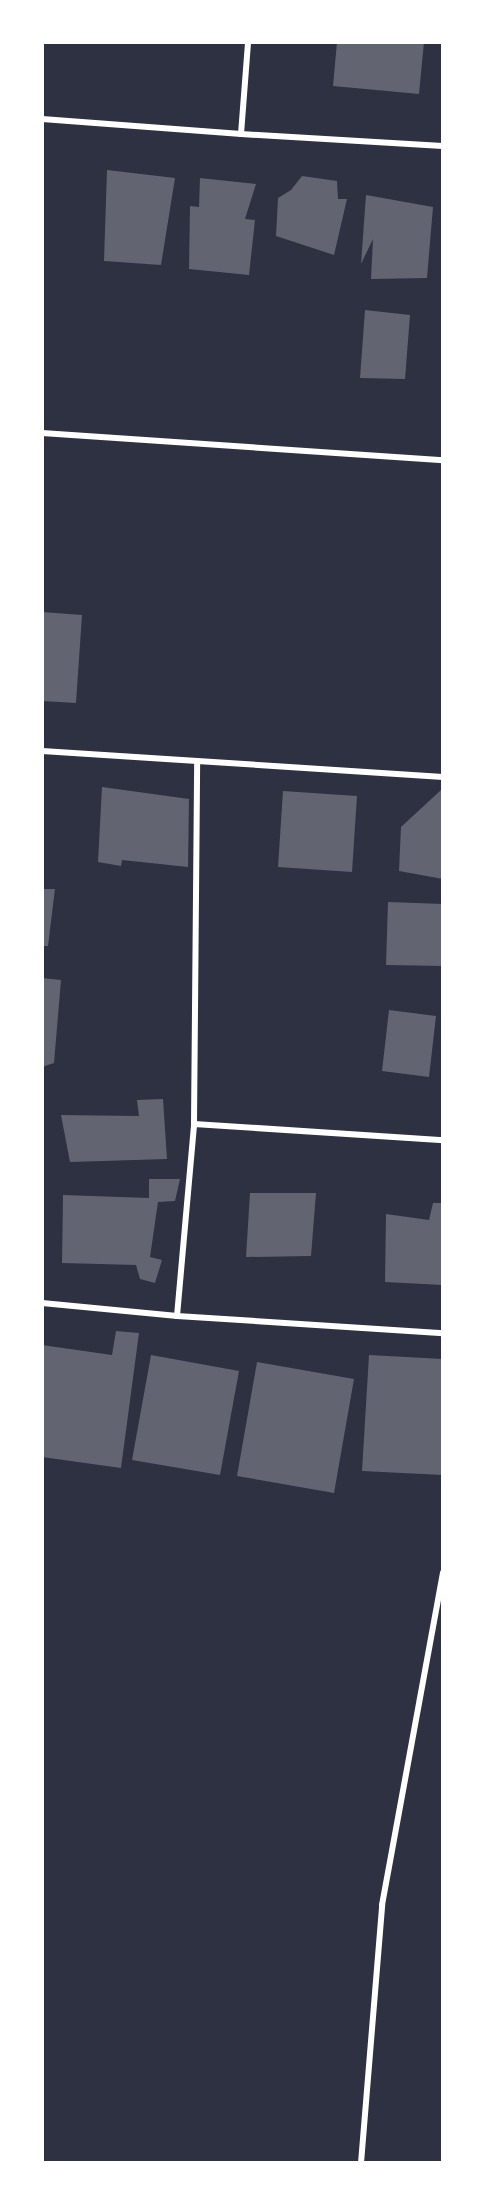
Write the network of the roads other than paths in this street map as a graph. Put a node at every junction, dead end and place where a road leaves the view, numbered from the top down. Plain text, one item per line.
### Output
1 (248, 42) edge
2 (42, 118) edge
3 (241, 134) junction
4 (443, 146) edge
5 (42, 433) edge
6 (443, 460) edge
7 (42, 751) edge
8 (196, 762) junction
9 (443, 777) edge
10 (194, 1124) junction
11 (443, 1140) edge
12 (42, 1303) edge
13 (177, 1316) junction
14 (443, 1333) edge
15 (443, 1573) edge
16 (361, 2163) edge

1 - 3 street
2 - 3 street
3 - 4 street
5 - 6 street
7 - 8 street
8 - 9 street
8 - 10 street
10 - 11 street
10 - 13 street
12 - 13 street
13 - 14 street
15 - 16 street

